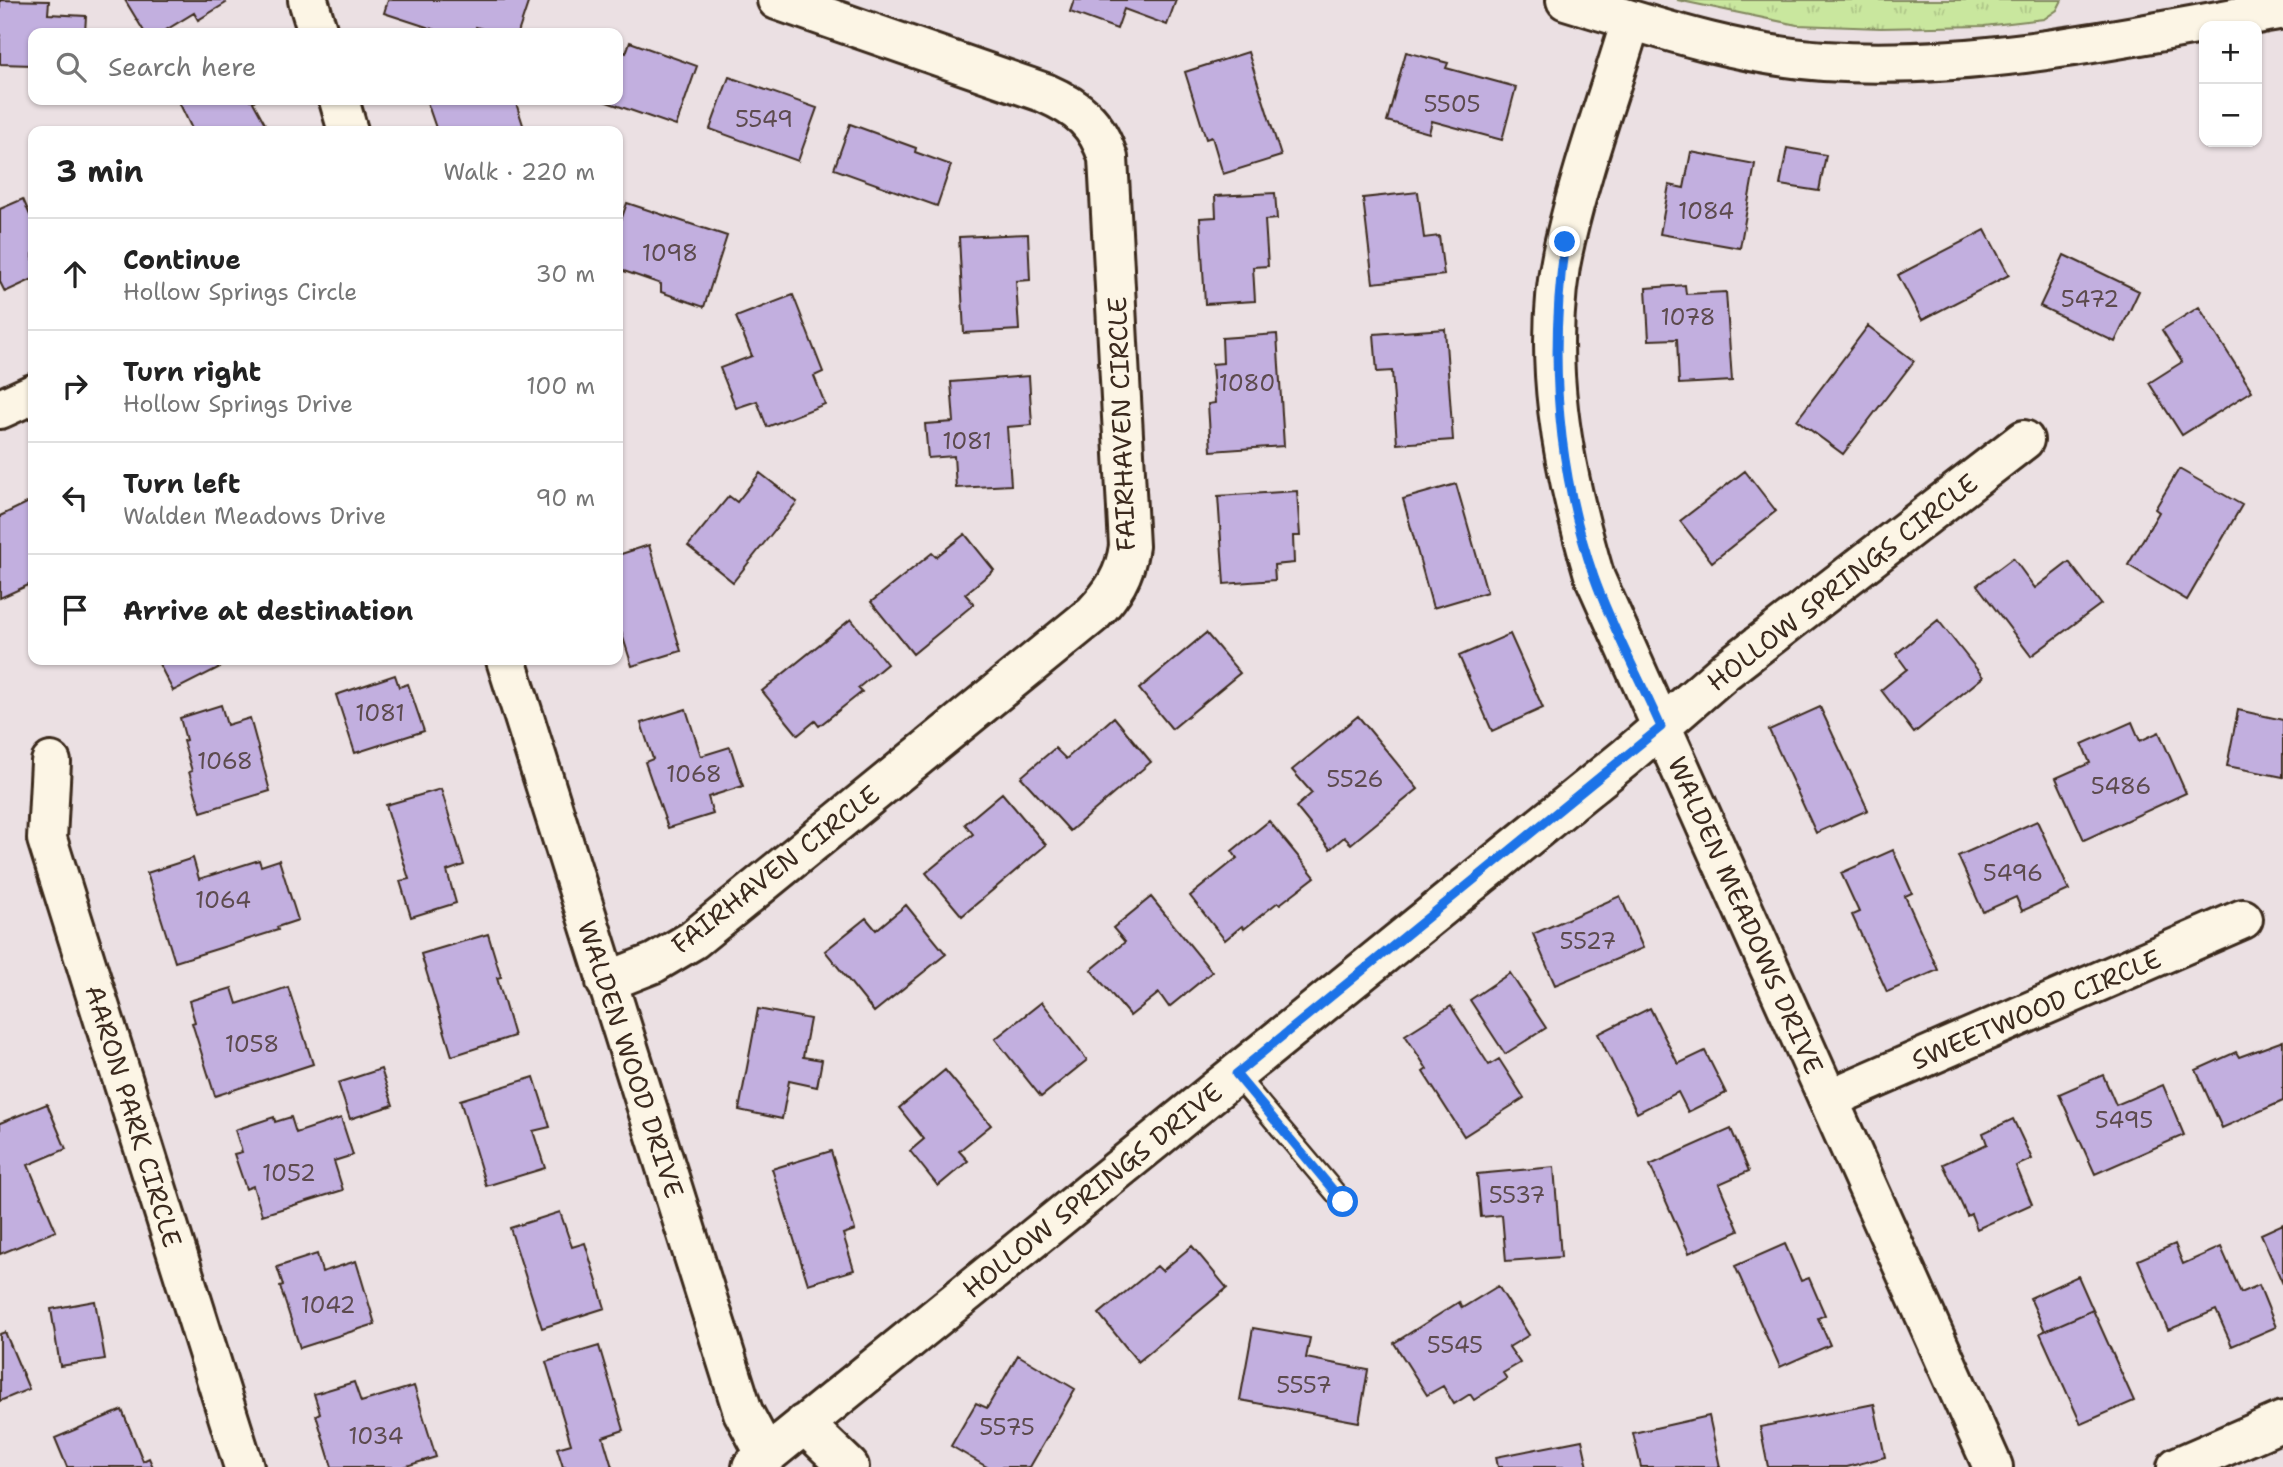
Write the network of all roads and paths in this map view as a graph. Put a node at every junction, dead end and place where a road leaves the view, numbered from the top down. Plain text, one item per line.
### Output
1 (308, 0) edge
2 (777, 0) edge
3 (1566, 0) edge
4 (2283, 9) edge
5 (1631, 21) junction
6 (316, 28) edge
7 (340, 105) edge
8 (347, 126) edge
9 (28, 396) edge
10 (0, 409) edge
11 (2024, 440) dead end
12 (508, 665) edge
13 (1661, 727) junction
14 (51, 762) dead end
15 (2242, 919) dead end
16 (606, 982) junction
17 (1236, 1074) junction
18 (1829, 1098) junction
19 (1343, 1202) dead end
20 (2283, 1421) edge
21 (804, 1424) junction
22 (759, 1461) edge
23 (244, 1467) edge
24 (849, 1467) edge
25 (1993, 1467) edge
26 (2177, 1467) edge

1 - 6 street
2 - 16 street, FAIRHAVEN CIRCLE
3 - 5 street
4 - 5 street
5 - 13 street, WALDEN MEADOWS DRIVE
7 - 8 street
9 - 10 street
11 - 13 street, HOLLOW SPRINGS CIRCLE
12 - 16 street, WALDEN WOOD DRIVE
13 - 17 street, HOLLOW SPRINGS DRIVE
13 - 18 street, WALDEN MEADOWS DRIVE
14 - 23 street, AARON PARK CIRCLE
15 - 18 street, SWEETWOOD CIRCLE
16 - 22 street, WALDEN WOOD DRIVE
17 - 19 lane
17 - 21 street, HOLLOW SPRINGS DRIVE
18 - 25 street, WALDEN MEADOWS DRIVE
20 - 26 street
21 - 22 street, HOLLOW SPRINGS DRIVE
21 - 24 street

